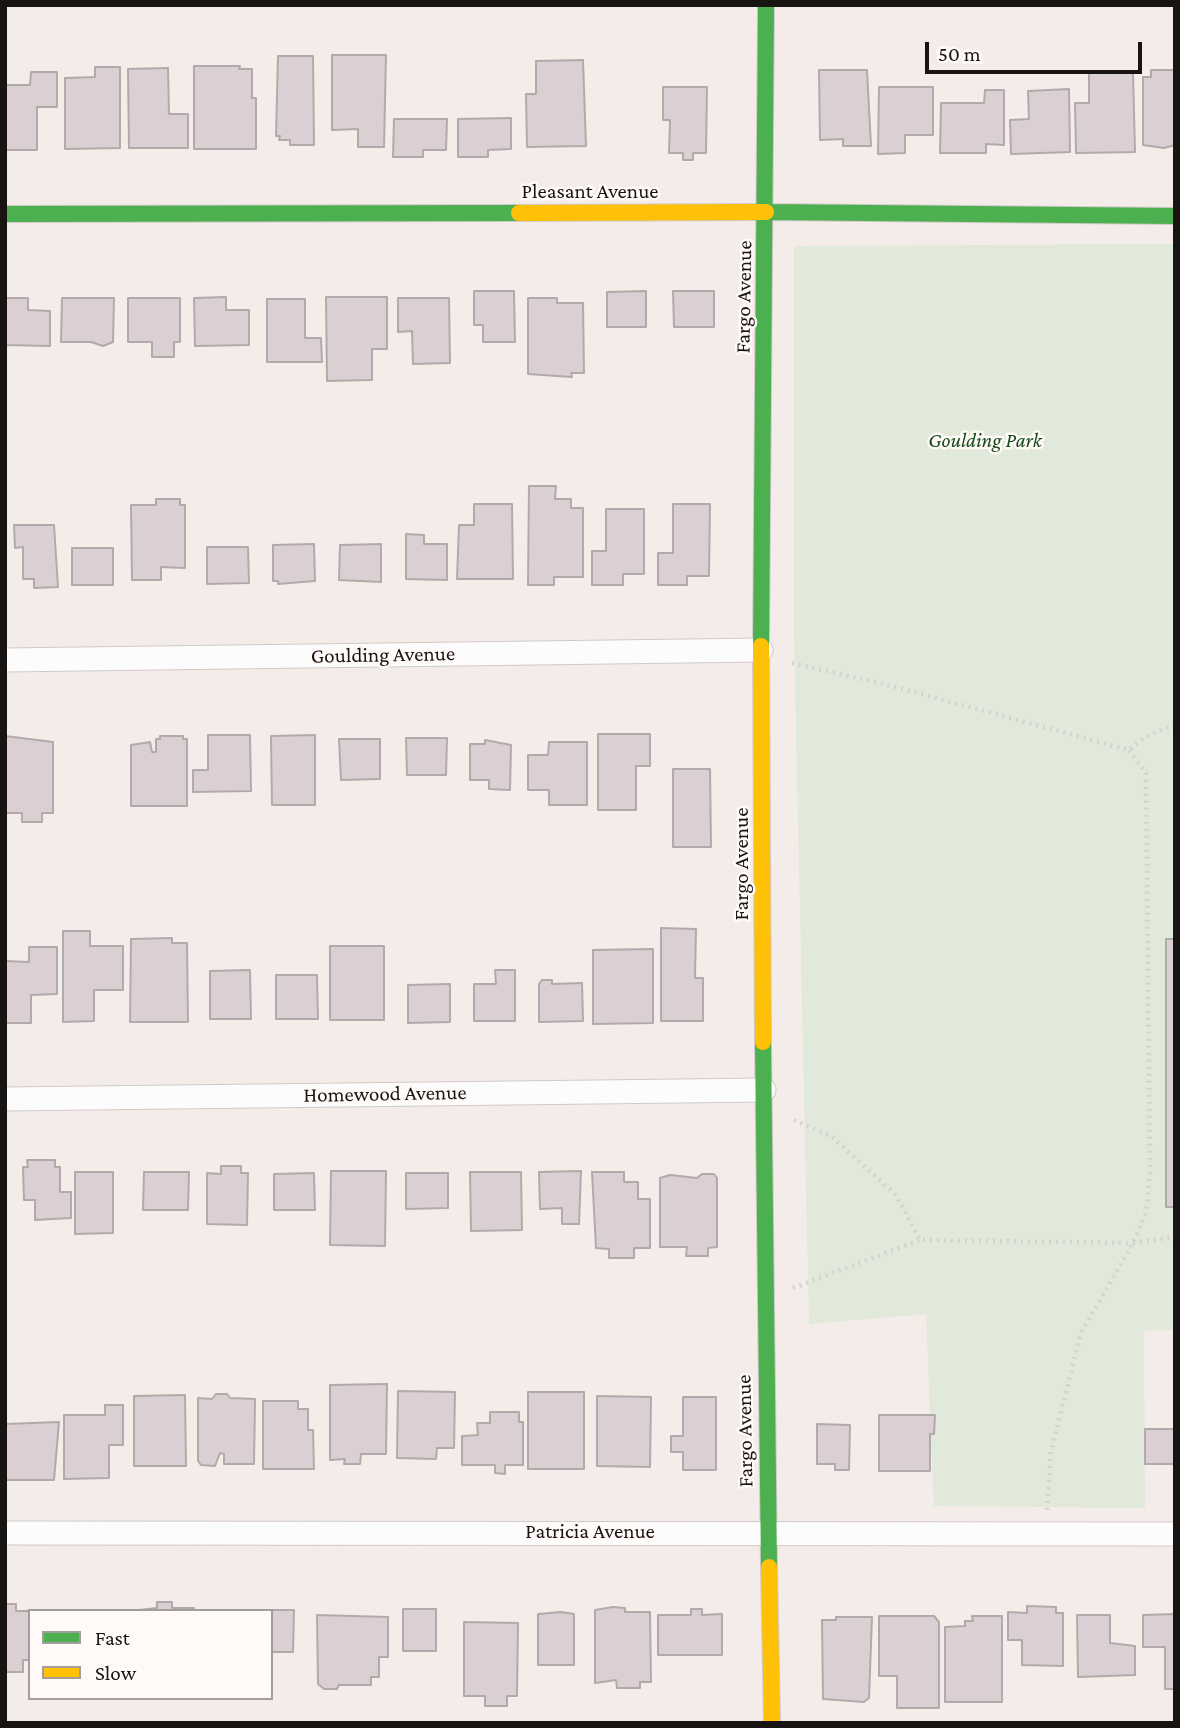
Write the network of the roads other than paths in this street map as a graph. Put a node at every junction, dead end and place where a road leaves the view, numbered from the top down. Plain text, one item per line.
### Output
1 (766, 5) edge
2 (765, 212) junction
3 (5, 214) edge
4 (1175, 216) edge
5 (761, 650) junction
6 (5, 660) edge
7 (764, 1090) junction
8 (5, 1099) edge
9 (768, 1532) junction
10 (5, 1533) edge
11 (1175, 1534) edge
12 (772, 1723) edge

1 - 2 street, Fargo Avenue
2 - 3 street, Pleasant Avenue
2 - 4 street, Pleasant Avenue
2 - 5 street, Fargo Avenue
5 - 6 street, Goulding Avenue
5 - 7 street, Fargo Avenue
7 - 8 street, Homewood Avenue
7 - 9 street, Fargo Avenue
9 - 10 street, Patricia Avenue
9 - 11 street, Patricia Avenue
9 - 12 street, Fargo Avenue

